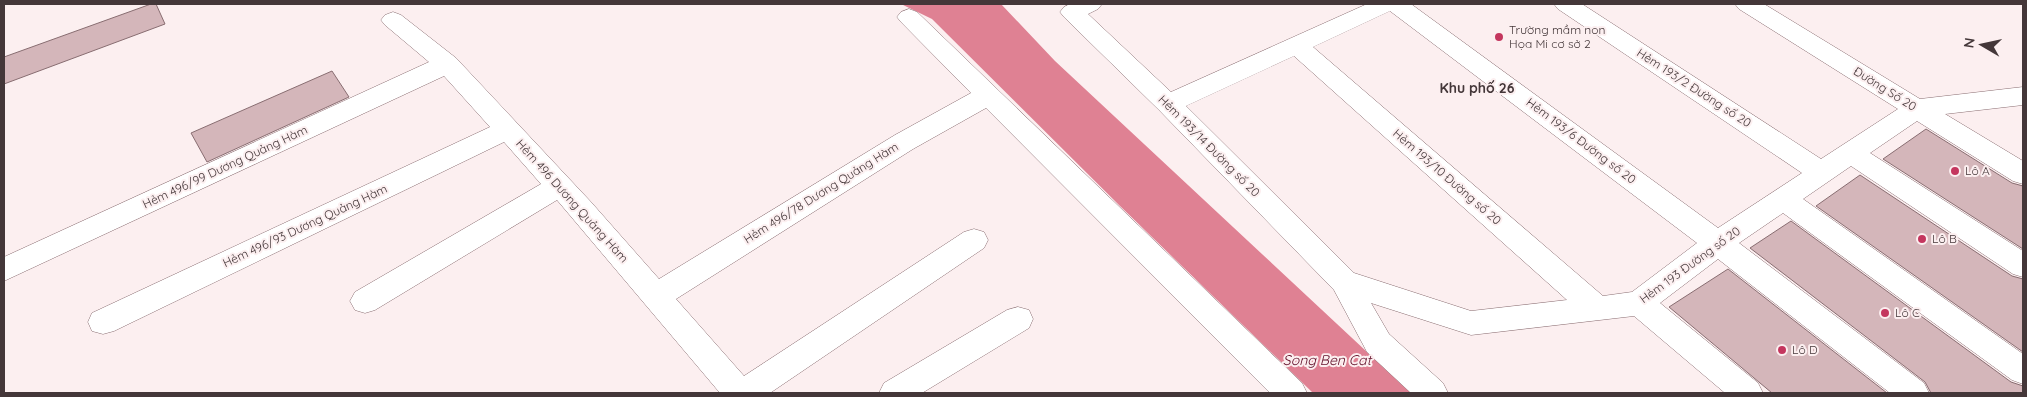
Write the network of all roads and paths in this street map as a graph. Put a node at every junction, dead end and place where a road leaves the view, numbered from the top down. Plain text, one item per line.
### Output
1 (1386, 4) edge
2 (1396, 4) edge
3 (1566, 4) edge
4 (1747, 4) edge
5 (1081, 8) edge
6 (909, 17) dead end
7 (393, 20) dead end
8 (1296, 45) junction
9 (447, 64) junction
10 (988, 95) junction
11 (2023, 96) edge
12 (1168, 104) junction
13 (1916, 108) junction
14 (507, 130) junction
15 (1850, 154) junction
16 (1822, 173) junction
17 (2023, 174) edge
18 (559, 186) junction
19 (1784, 199) junction
20 (974, 240) dead end
21 (1718, 243) junction
22 (2023, 266) edge
23 (4, 270) edge
24 (1344, 282) junction
25 (656, 296) junction
26 (365, 301) dead end
27 (1639, 303) junction
28 (1597, 309) junction
29 (1018, 319) dead end
30 (103, 322) dead end
31 (2023, 370) edge
32 (739, 393) edge
33 (745, 393) edge
34 (895, 393) edge
35 (1291, 393) edge
36 (1432, 393) edge
37 (1748, 393) edge
38 (1913, 393) edge

1 - 8 street
2 - 21 street, Hẻm 193/6 Đường số 20
3 - 16 street, Hẻm 193/2 Đường số 20
4 - 13 street, Đường Số 20
5 - 12 street, Hẻm 193/14 Đường số 20
6 - 10 street
7 - 9 street, Hẻm 496 Dương Quảng Hàm
8 - 12 street
8 - 28 street, Hẻm 193/10 Đường số 20
9 - 14 street, Hẻm 496 Dương Quảng Hàm
9 - 23 street, Hẻm 496/99 Dương Quảng Hàm
10 - 25 street, Hẻm 496/78 Dương Quảng Hàm
10 - 35 street
11 - 13 street
12 - 24 street, Hẻm 193/14 Đường số 20
13 - 15 street, Hẻm 193 Đường số 20
13 - 17 street, Đường Số 20
14 - 18 street, Hẻm 496 Dương Quảng Hàm
14 - 30 street, Hẻm 496/93 Dương Quảng Hàm
15 - 16 street, Hẻm 193 Đường số 20
15 - 22 street
16 - 19 street, Hẻm 193 Đường số 20
18 - 25 street, Hẻm 496 Dương Quảng Hàm
18 - 26 street
19 - 21 street, Hẻm 193 Đường số 20
19 - 31 street
20 - 33 street
21 - 27 street, Hẻm 193 Đường số 20
21 - 38 street, Hẻm 193/6 Đường số 20
24 - 28 street, Hẻm 193 Đường số 20
24 - 36 street
25 - 32 street, Hẻm 496 Dương Quảng Hàm
27 - 28 street, Hẻm 193 Đường số 20
27 - 37 street
29 - 34 street

